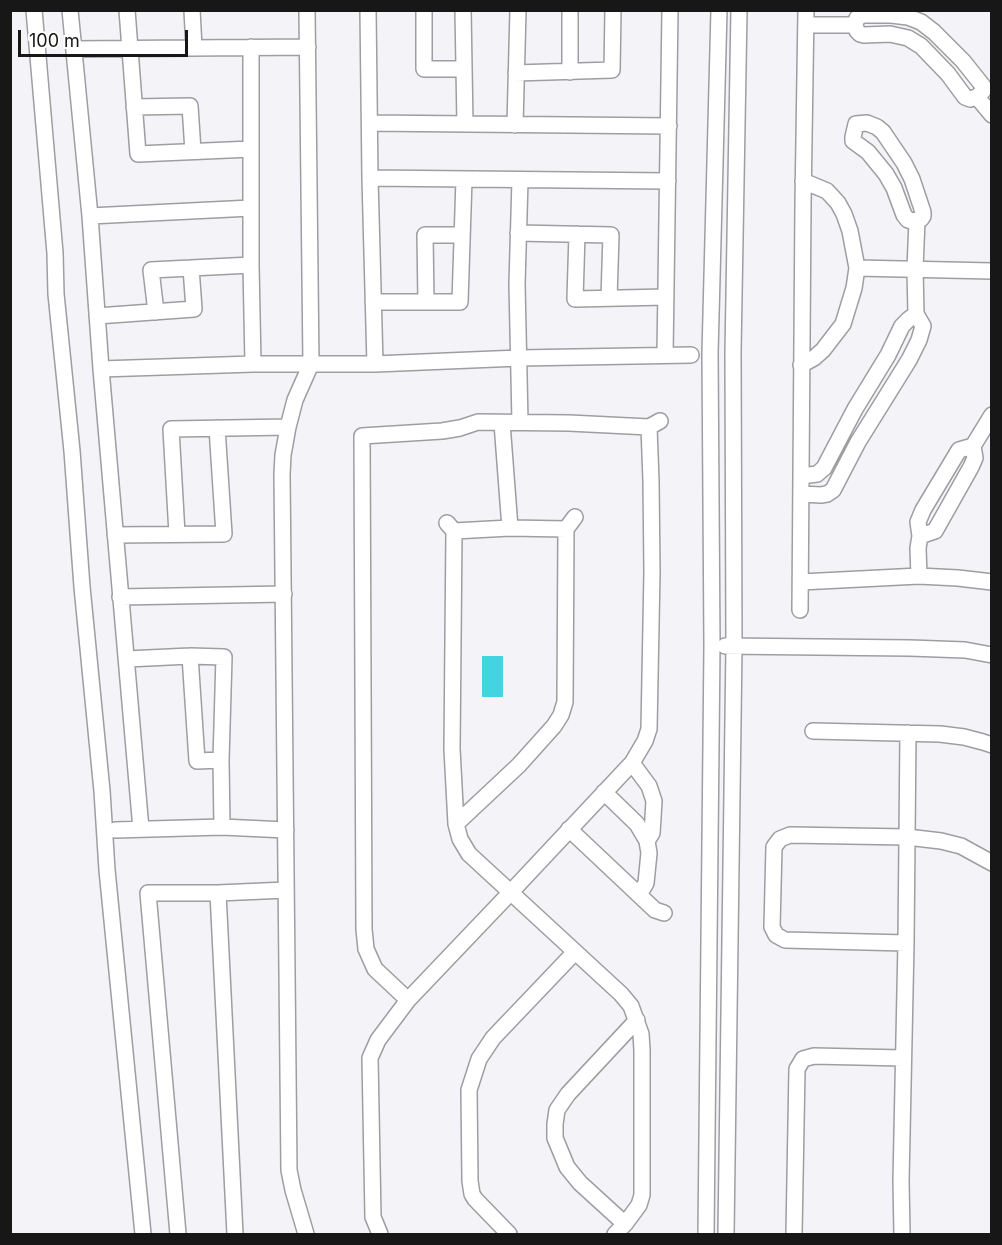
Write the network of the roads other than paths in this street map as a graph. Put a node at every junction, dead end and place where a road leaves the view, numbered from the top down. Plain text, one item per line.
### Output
1 (34, 10) edge
2 (70, 10) edge
3 (127, 10) edge
4 (192, 10) edge
5 (307, 10) edge
6 (368, 10) edge
7 (424, 10) edge
8 (463, 10) edge
9 (518, 10) edge
10 (570, 10) edge
11 (613, 10) edge
12 (669, 10) edge
13 (719, 10) edge
14 (739, 10) edge
15 (806, 18) edge
16 (251, 47) junction
17 (308, 47) junction
18 (194, 48) junction
19 (74, 49) junction
20 (130, 49) junction
21 (464, 69) junction
22 (570, 72) junction
23 (516, 73) junction
24 (134, 107) junction
25 (992, 115) edge
26 (370, 123) junction
27 (465, 124) junction
28 (514, 125) junction
29 (669, 126) junction
30 (251, 149) junction
31 (193, 151) junction
32 (370, 178) junction
33 (464, 179) junction
34 (520, 180) junction
35 (803, 181) junction
36 (668, 182) junction
37 (251, 208) junction
38 (90, 216) junction
39 (917, 220) junction
40 (518, 233) junction
41 (577, 234) junction
42 (462, 235) junction
43 (250, 265) junction
44 (191, 268) junction
45 (857, 268) junction
46 (915, 269) junction
47 (992, 271) edge
48 (666, 297) junction
49 (609, 298) junction
50 (373, 302) junction
51 (426, 302) junction
52 (156, 312) junction
53 (916, 314) junction
54 (97, 316) junction
55 (665, 355) junction
56 (691, 355) dead end
57 (519, 358) junction
58 (253, 364) junction
59 (311, 364) junction
60 (375, 364) junction
61 (801, 365) junction
62 (101, 369) junction
63 (992, 415) edge
64 (520, 422) junction
65 (502, 423) junction
66 (288, 427) junction
67 (217, 428) junction
68 (801, 476) junction
69 (801, 494) junction
70 (510, 528) junction
71 (177, 534) junction
72 (115, 535) junction
73 (918, 576) junction
74 (801, 582) junction
75 (992, 582) edge
76 (284, 594) junction
77 (120, 597) junction
78 (801, 610) dead end
79 (712, 646) junction
80 (734, 646) junction
81 (992, 655) edge
82 (190, 656) junction
83 (127, 659) junction
84 (813, 731) dead end
85 (908, 733) junction
86 (992, 745) edge
87 (221, 760) junction
88 (632, 763) junction
89 (604, 792) junction
90 (456, 824) junction
91 (222, 827) junction
92 (141, 829) junction
93 (115, 830) dead end
94 (286, 830) junction
95 (569, 830) junction
96 (907, 837) junction
97 (647, 841) junction
98 (992, 863) edge
99 (286, 890) junction
100 (218, 893) junction
101 (510, 893) junction
102 (639, 895) junction
103 (664, 913) dead end
104 (906, 943) junction
105 (574, 952) junction
106 (408, 1000) junction
107 (637, 1020) junction
108 (903, 1058) junction
109 (620, 1229) edge
110 (143, 1234) edge
111 (178, 1234) edge
112 (235, 1234) edge
113 (306, 1234) edge
114 (380, 1234) edge
115 (509, 1234) edge
116 (706, 1234) edge
117 (726, 1234) edge
118 (794, 1234) edge
119 (902, 1234) edge

1 - 110 street
2 - 19 street
3 - 20 street
4 - 18 street
5 - 17 street
6 - 26 street
7 - 21 street
8 - 21 street
9 - 23 street
10 - 22 street
11 - 22 street
12 - 29 street
13 - 79 street
14 - 80 street
15 - 25 street
15 - 35 street
16 - 17 street
16 - 18 street
16 - 30 street
17 - 59 street
18 - 20 street
19 - 20 street
19 - 38 street
20 - 24 street
21 - 27 street
22 - 23 street
23 - 28 street
24 - 31 street
24 - 31 street
26 - 27 street
26 - 32 street
27 - 28 street
28 - 29 street
29 - 36 street
30 - 31 street
30 - 37 street
32 - 33 street
32 - 50 street
33 - 34 street
33 - 42 street
34 - 36 street
34 - 40 street
35 - 45 street
35 - 61 street
36 - 48 street
37 - 38 street
37 - 43 street
38 - 54 street
39 - 39 street
39 - 46 street
40 - 41 street
40 - 57 street
41 - 49 street
41 - 49 street
42 - 51 street
42 - 51 street
43 - 44 street
43 - 58 street
44 - 52 street
44 - 52 street
45 - 46 street
45 - 61 street
46 - 47 street
46 - 53 street
48 - 49 street
48 - 55 street
50 - 51 street
50 - 60 street
52 - 54 street
53 - 68 street
53 - 69 street
54 - 62 street
55 - 56 street
55 - 57 street
57 - 60 street
57 - 64 street
58 - 59 street
58 - 62 street
59 - 60 street
59 - 66 street
61 - 68 street
62 - 72 street
63 - 73 street
64 - 65 street
64 - 88 street
65 - 70 street
65 - 106 street
66 - 67 street
66 - 76 street
67 - 71 street
67 - 71 street
68 - 69 street
69 - 74 street
70 - 90 street
70 - 90 street
71 - 72 street
72 - 77 street
73 - 74 street
73 - 75 street
74 - 78 street
76 - 77 street
76 - 94 street
77 - 83 street
79 - 80 street
79 - 116 street
80 - 81 street
80 - 117 street
82 - 83 street
82 - 87 street
82 - 87 street
83 - 92 street
84 - 85 street
85 - 86 street
85 - 96 street
87 - 91 street
88 - 89 street
88 - 97 street
89 - 95 street
89 - 97 street
90 - 101 street
91 - 92 street
91 - 94 street
92 - 93 street
94 - 99 street
95 - 101 street
95 - 102 street
96 - 98 street
96 - 104 street
96 - 104 street
97 - 102 street
99 - 100 street
99 - 113 street
100 - 111 street
100 - 112 street
101 - 105 street
101 - 106 street
102 - 103 street
104 - 108 street
105 - 107 street
105 - 115 street
106 - 114 street
107 - 109 street
107 - 109 street
108 - 118 street
108 - 119 street

